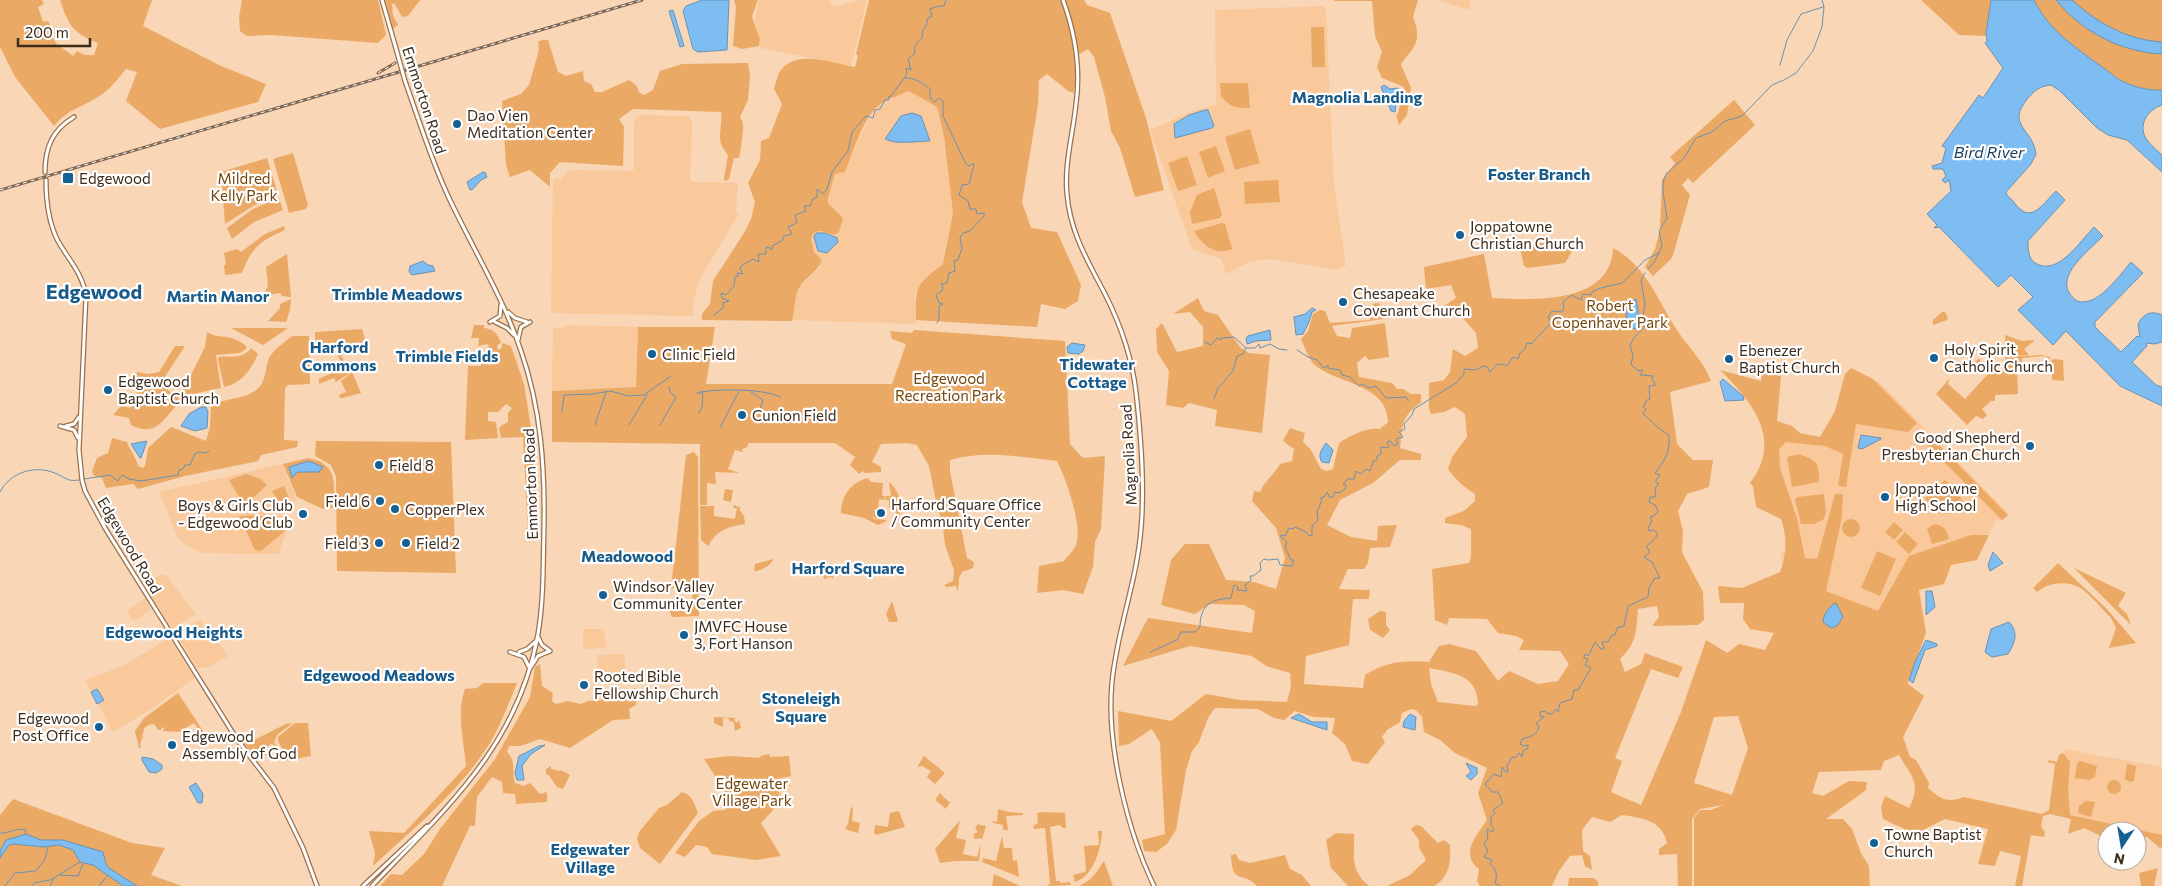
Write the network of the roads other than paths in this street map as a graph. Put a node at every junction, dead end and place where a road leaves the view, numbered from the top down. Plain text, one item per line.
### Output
1 (382, 0) edge
2 (1063, 0) edge
3 (74, 117) dead end
4 (45, 172) dead end
5 (46, 180) dead end
6 (501, 302) junction
7 (504, 308) junction
8 (490, 322) dead end
9 (495, 322) dead end
10 (516, 338) junction
11 (518, 344) junction
12 (81, 414) junction
13 (60, 426) dead end
14 (66, 426) dead end
15 (79, 443) junction
16 (537, 638) junction
17 (510, 652) dead end
18 (519, 652) dead end
19 (529, 670) junction
20 (437, 818) junction
21 (317, 886) edge
22 (363, 886) edge
23 (372, 886) edge
24 (1154, 886) edge

1 - 6 main road, Emmorton Road, bridge
2 - 24 main road, Magnolia Road
3 - 4 main road
5 - 12 main road, Edgewood Road
6 - 7 main road, Emmorton Road
6 - 8 main road
7 - 10 main road, Emmorton Road
7 - 11 main road
9 - 10 main road
10 - 11 main road, Emmorton Road
11 - 16 main road, Emmorton Road
12 - 14 main road
12 - 15 main road, Edgewood Road
13 - 15 main road
15 - 21 main road, Edgewood Road
16 - 18 main road
16 - 19 main road, Emmorton Road
16 - 19 main road
17 - 19 main road
19 - 20 main road, Emmorton Road
20 - 22 main road, Emmorton Road
20 - 23 main road, Emmorton Road

